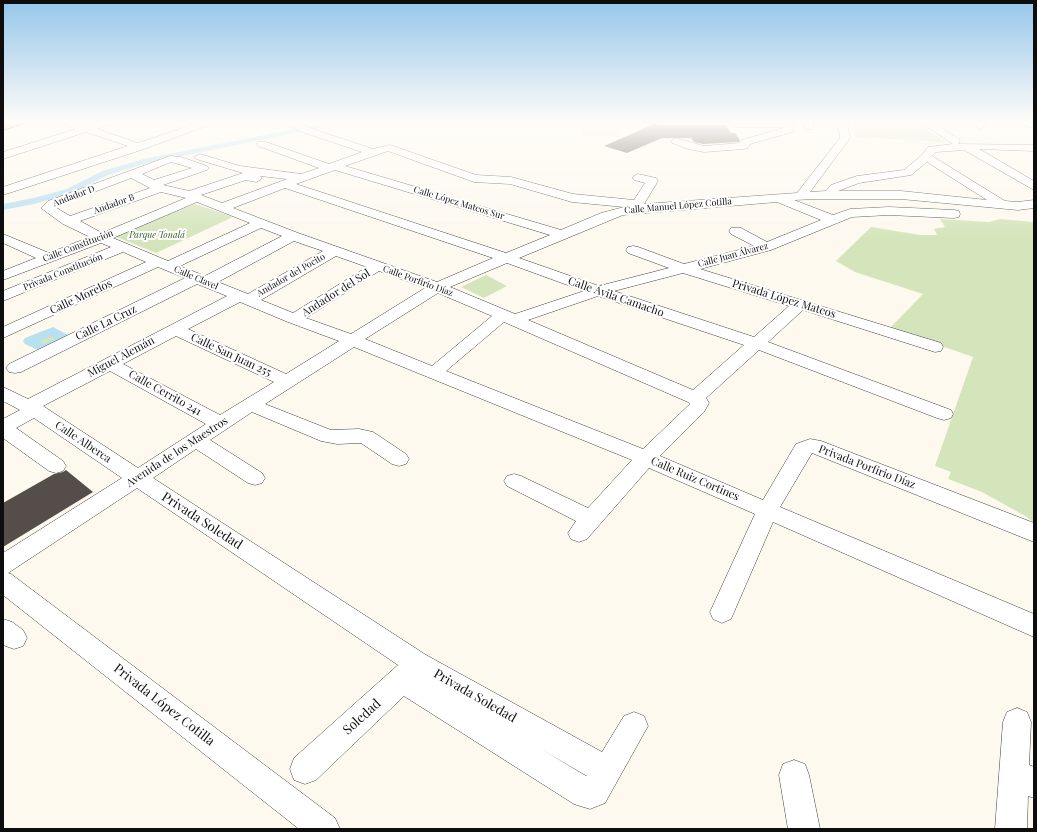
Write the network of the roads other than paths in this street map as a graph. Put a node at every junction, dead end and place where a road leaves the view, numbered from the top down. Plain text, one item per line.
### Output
1 (98, 160) edge
2 (171, 160) edge
3 (176, 160) edge
4 (209, 160) edge
5 (310, 160) edge
6 (351, 160) edge
7 (423, 160) edge
8 (828, 160) edge
9 (923, 160) edge
10 (931, 160) edge
11 (988, 160) edge
12 (332, 167) junction
13 (127, 175) junction
14 (301, 178) junction
15 (638, 178) dead end
16 (262, 179) dead end
17 (287, 185) junction
18 (157, 186) junction
19 (1034, 186) edge
20 (3, 191) edge
21 (832, 195) junction
22 (194, 196) junction
23 (800, 197) junction
24 (778, 198) junction
25 (1034, 204) edge
26 (1003, 205) junction
27 (47, 206) joint
28 (640, 206) junction
29 (221, 208) junction
30 (954, 214) dead end
31 (833, 220) junction
32 (68, 221) junction
33 (260, 223) junction
34 (736, 231) dead end
35 (561, 234) junction
36 (293, 236) junction
37 (3, 238) edge
38 (101, 238) junction
39 (124, 247) junction
40 (766, 247) junction
41 (633, 250) dead end
42 (334, 251) junction
43 (47, 258) junction
44 (507, 258) junction
45 (163, 264) junction
46 (378, 266) junction
47 (682, 268) junction
48 (3, 276) edge
49 (202, 280) junction
50 (437, 287) junction
51 (598, 292) junction
52 (3, 296) edge
53 (244, 298) junction
54 (800, 304) junction
55 (509, 317) junction
56 (294, 319) junction
57 (174, 329) junction
58 (3, 333) edge
59 (352, 340) junction
60 (756, 344) junction
61 (935, 347) dead end
62 (110, 363) junction
63 (15, 368) dead end
64 (434, 373) junction
65 (287, 381) junction
66 (3, 393) edge
67 (697, 400) junction
68 (250, 405) junction
69 (32, 408) junction
70 (944, 414) dead end
71 (221, 424) junction
72 (3, 428) edge
73 (196, 440) junction
74 (646, 458) junction
75 (399, 459) dead end
76 (56, 466) dead end
77 (138, 478) junction
78 (255, 478) dead end
79 (514, 481) dead end
80 (767, 511) junction
81 (1034, 533) edge
82 (3, 565) edge
83 (3, 581) edge
84 (722, 612) dead end
85 (1034, 626) edge
86 (409, 671) junction
87 (1017, 722) dead end
88 (634, 726) dead end
89 (305, 769) dead end
90 (794, 775) dead end
91 (1024, 778) edge
92 (324, 829) edge
93 (804, 829) edge
94 (1011, 829) edge

1 - 20 street
2 - 13 street, Andador D
3 - 18 street, Andador B
4 - 14 street
5 - 12 street, Calle López Mateos Sur
6 - 12 street
7 - 28 street
8 - 23 street
9 - 21 street
10 - 26 street
11 - 19 street
12 - 14 street
12 - 35 street, Calle López Mateos Sur
13 - 18 street, Calle Porfirio Díaz
13 - 27 street, Andador D
14 - 17 street
15 - 28 street
16 - 22 street, Calle Constitución
17 - 29 street
17 - 44 street, Calle Ávila Camacho
18 - 22 street, Calle Porfirio Díaz
18 - 32 street, Andador B
21 - 23 street, Calle Manuel López Cotilla
21 - 26 street, Calle Manuel López Cotilla
22 - 29 street, Calle Porfirio Díaz
22 - 38 street, Calle Constitución
23 - 24 street, Calle Manuel López Cotilla
24 - 28 street, Calle Manuel López Cotilla
24 - 31 street
25 - 26 street, Calle Manuel López Cotilla
27 - 32 street, Calle Clavel
28 - 35 street, Calle Manuel López Cotilla
29 - 33 street, Calle Porfirio Díaz
30 - 31 street, Calle Juan Álvarez
31 - 40 street, Calle Juan Álvarez
32 - 38 street, Calle Clavel
33 - 36 street, Calle Porfirio Díaz
33 - 45 street, Calle Morelos
34 - 40 street
35 - 44 street, Calle Manuel López Cotilla
36 - 42 street, Calle Porfirio Díaz
36 - 49 street, Calle La Cruz
37 - 43 street
38 - 39 street, Calle Clavel
38 - 43 street, Calle Constitución
39 - 45 street, Calle Clavel
39 - 52 street, Privada Constitución
40 - 47 street, Calle Juan Álvarez
41 - 47 street, Privada López Mateos
42 - 46 street, Calle Porfirio Díaz
42 - 53 street, Andador del Pocito
43 - 48 street, Calle Constitución
44 - 50 street, Calle Manuel López Cotilla
44 - 51 street, Calle Ávila Camacho
45 - 49 street, Calle Clavel
45 - 58 street, Calle Morelos
46 - 50 street, Calle Porfirio Díaz
46 - 56 street, Andador del Sol
47 - 51 street, Calle Juan Álvarez
47 - 54 street, Privada López Mateos
49 - 53 street, Calle Clavel
49 - 63 street, Calle La Cruz
50 - 55 street, Calle Porfirio Díaz
50 - 59 street, Calle Manuel López Cotilla
51 - 55 street, Calle Juan Álvarez
51 - 60 street, Calle Ávila Camacho
53 - 56 street, Calle Clavel
53 - 57 street, Miguel Alemán
54 - 60 street
54 - 61 street, Privada López Mateos
55 - 64 street, Calle Juan Álvarez
55 - 67 street, Calle Porfirio Díaz
56 - 59 street, Calle Clavel
57 - 62 street, Miguel Alemán
57 - 65 street, Calle San Juan 255
59 - 64 street, Calle Ruiz Cortines
59 - 65 street, Avenida de los Maestros
60 - 67 street
60 - 70 street, Calle Ávila Camacho
62 - 69 street, Miguel Alemán
62 - 71 street, Calle Cerrito 241
64 - 74 street, Calle Ruiz Cortines
65 - 68 street, Avenida de los Maestros
66 - 69 street
67 - 74 street
68 - 71 street, Avenida de los Maestros
68 - 75 street
69 - 72 street, Miguel Alemán
69 - 77 street, Calle Alberca
71 - 73 street, Avenida de los Maestros
72 - 76 street
73 - 77 street, Avenida de los Maestros
73 - 78 street
74 - 79 street
74 - 80 street, Calle Ruiz Cortines
77 - 82 street, Avenida de los Maestros
77 - 86 street, Privada Soledad
80 - 81 street, Privada Porfirio Díaz
80 - 84 street, Privada Porfirio Díaz
80 - 85 street, Calle Ruiz Cortines
83 - 92 street, Privada López Cotilla
86 - 88 street, Privada Soledad
86 - 89 street, Soledad
87 - 91 street
90 - 93 street
91 - 94 street

